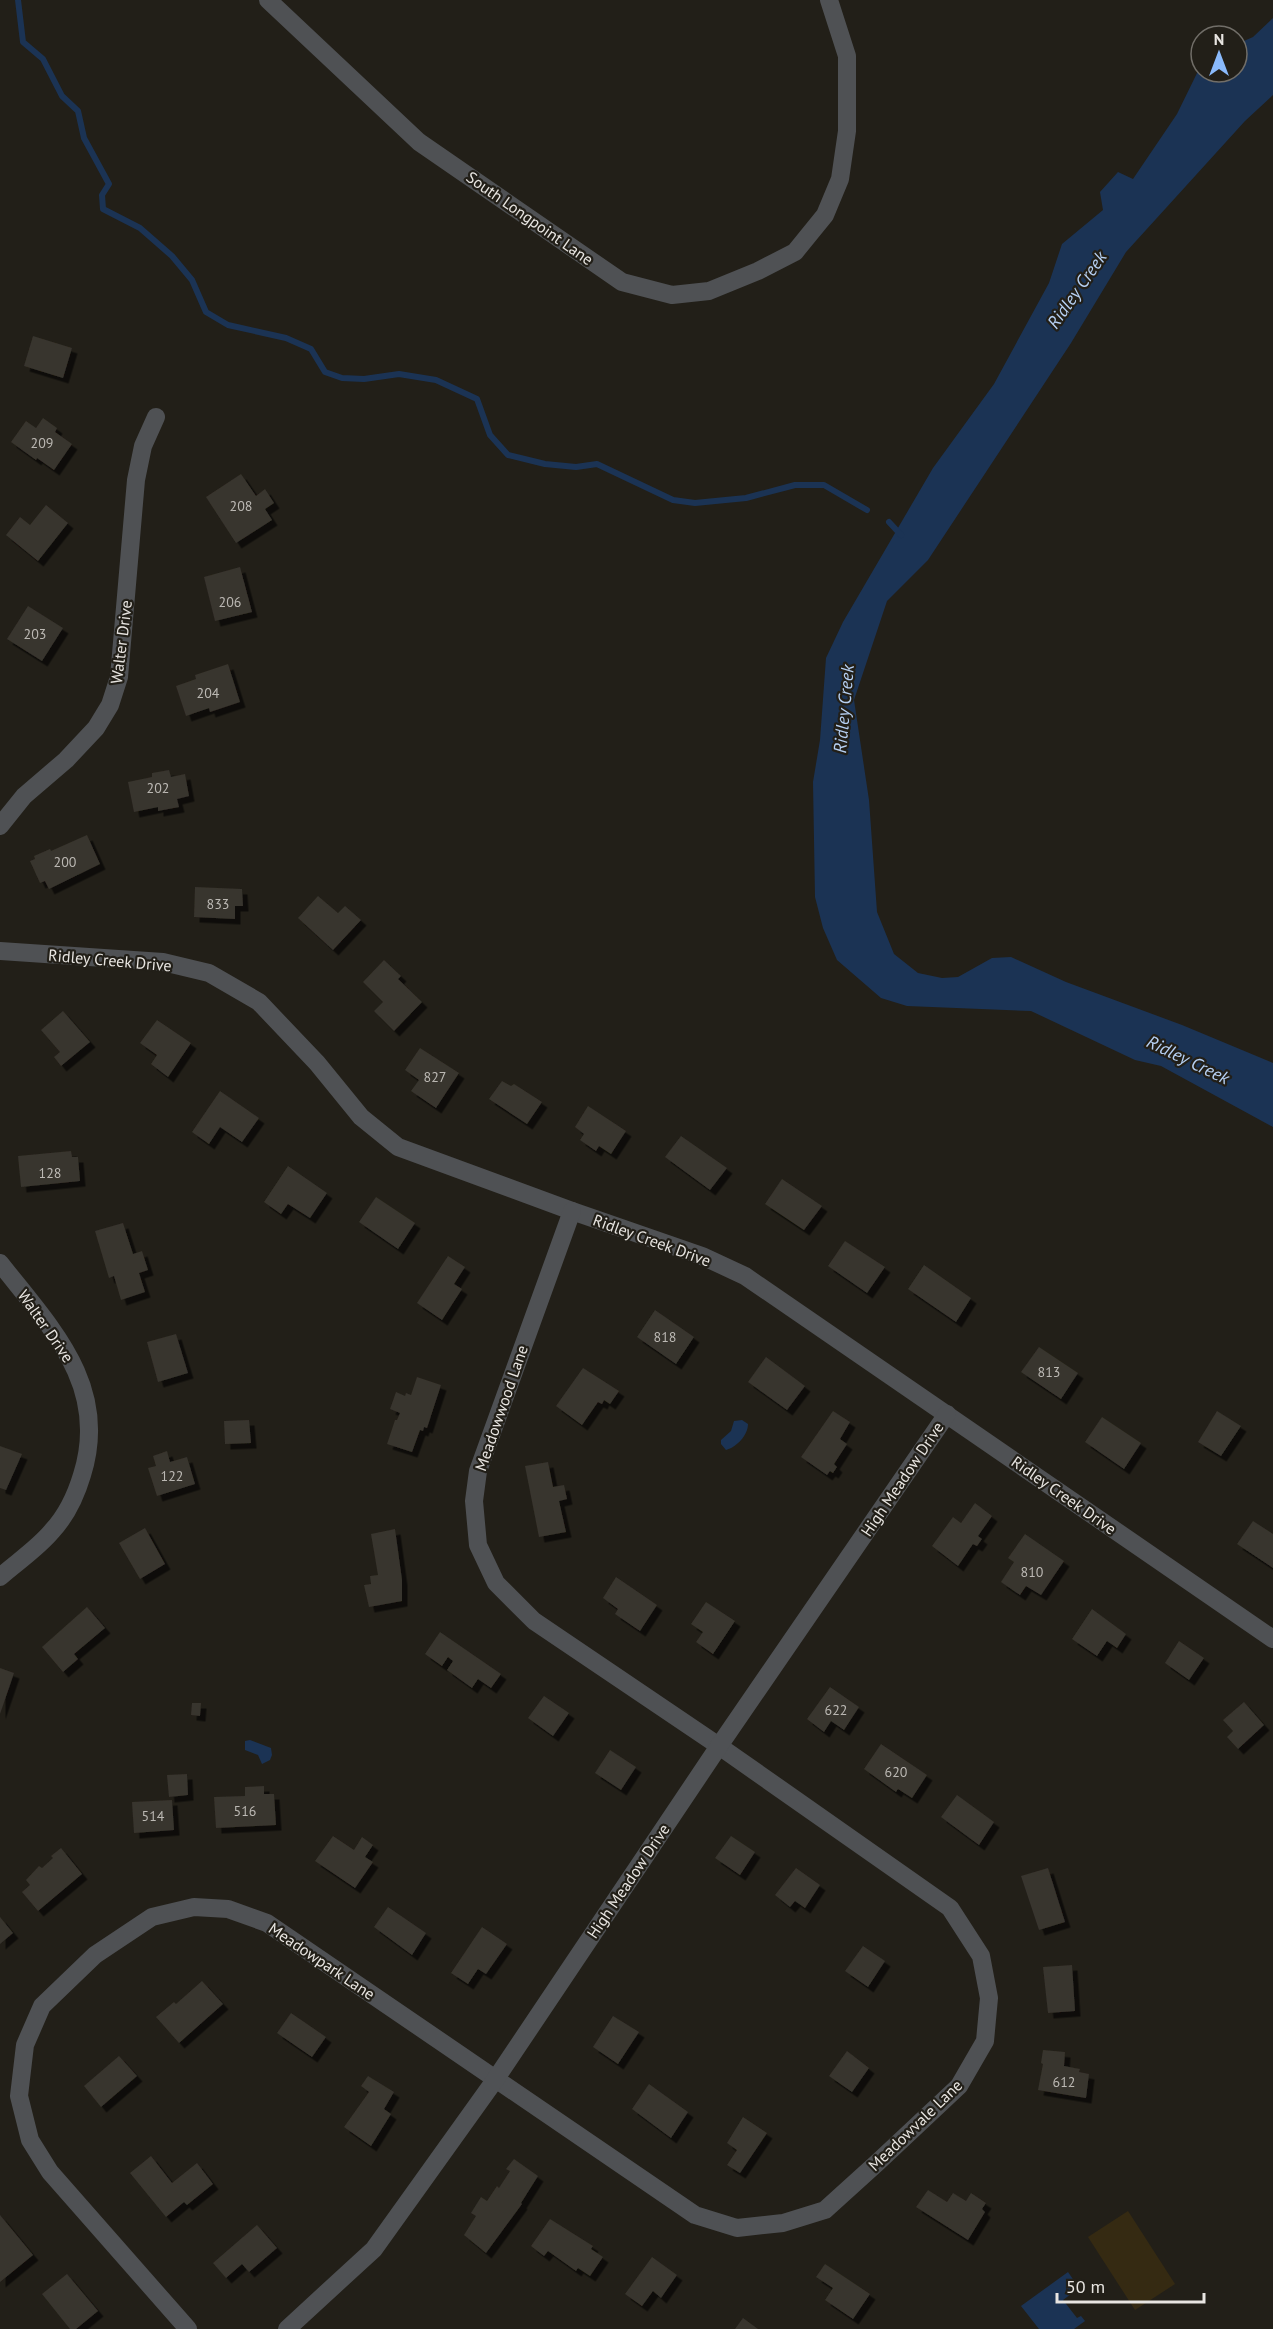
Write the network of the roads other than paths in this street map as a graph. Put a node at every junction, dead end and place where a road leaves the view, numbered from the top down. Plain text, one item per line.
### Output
1 (268, 0) edge
2 (829, 0) edge
3 (156, 417) dead end
4 (0, 826) edge
5 (0, 951) edge
6 (572, 1211) junction
7 (0, 1263) edge
8 (947, 1414) junction
9 (0, 1577) edge
10 (1273, 1639) edge
11 (719, 1746) junction
12 (495, 2080) junction
13 (188, 2329) edge
14 (287, 2329) edge

1 - 2 street, South Longpoint Lane
3 - 4 street, Walter Drive
5 - 6 street, Ridley Creek Drive
6 - 8 street, Ridley Creek Drive
6 - 11 street, Meadowwood Lane
7 - 9 street, Walter Drive
8 - 10 street, Ridley Creek Drive
8 - 11 street, High Meadow Drive
11 - 12 street, High Meadow Drive
11 - 12 street, Meadowvale Lane
12 - 13 street, Meadowpark Lane
12 - 14 street, High Meadow Drive

